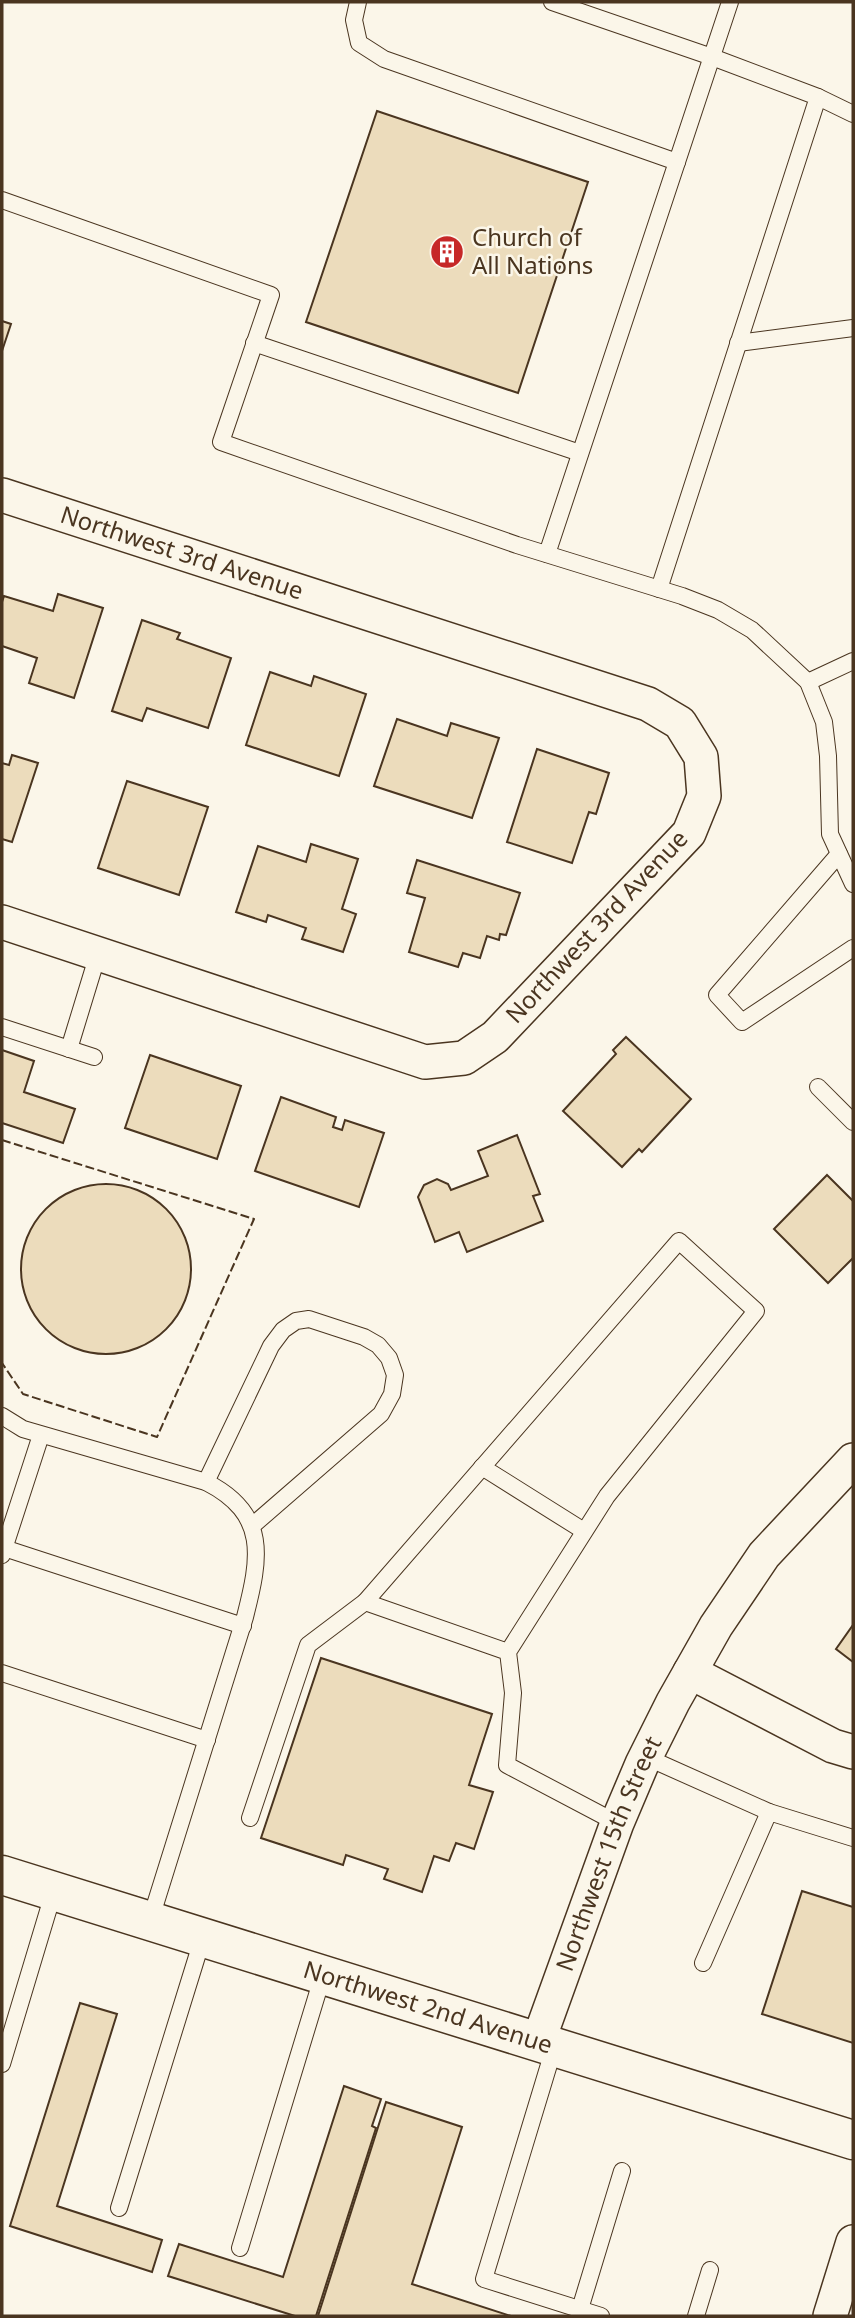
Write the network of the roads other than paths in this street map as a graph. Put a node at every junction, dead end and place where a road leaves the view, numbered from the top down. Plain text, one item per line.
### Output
1 (358, 2) edge
2 (552, 2) edge
3 (730, 2) edge
4 (712, 57) junction
5 (818, 97) junction
6 (853, 114) edge
7 (677, 162) junction
8 (2, 200) edge
9 (853, 328) edge
10 (254, 343) junction
11 (738, 343) junction
12 (580, 453) junction
13 (2, 495) edge
14 (547, 554) junction
15 (659, 589) junction
16 (853, 661) edge
17 (808, 682) junction
18 (839, 854) junction
19 (853, 884) edge
20 (2, 922) edge
21 (853, 948) edge
22 (98, 954) junction
23 (2, 1027) edge
24 (69, 1049) junction
25 (94, 1057) dead end
26 (818, 1087) dead end
27 (853, 1122) edge
28 (2, 1416) edge
29 (41, 1434) junction
30 (853, 1460) edge
31 (482, 1467) junction
32 (206, 1482) junction
33 (252, 1526) junction
34 (584, 1531) junction
35 (3, 1551) edge
36 (365, 1602) junction
37 (243, 1626) junction
38 (508, 1652) junction
39 (2, 1672) edge
40 (690, 1672) junction
41 (207, 1740) junction
42 (853, 1752) edge
43 (646, 1756) junction
44 (769, 1812) junction
45 (250, 1818) dead end
46 (617, 1823) junction
47 (853, 1838) edge
48 (2, 1874) edge
49 (54, 1891) junction
50 (150, 1921) junction
51 (202, 1937) junction
52 (703, 1963) dead end
53 (323, 1975) junction
54 (546, 2044) junction
55 (2, 2064) edge
56 (853, 2140) edge
57 (622, 2171) dead end
58 (119, 2208) dead end
59 (853, 2242) edge
60 (240, 2248) dead end
61 (709, 2270) dead end
62 (580, 2309) junction
63 (601, 2316) edge
64 (696, 2316) edge
65 (830, 2316) edge

1 - 7 lane
2 - 4 lane
3 - 4 lane
4 - 5 lane
4 - 7 lane
5 - 6 lane
5 - 11 lane
7 - 12 lane
8 - 10 lane
9 - 11 lane
10 - 12 lane
10 - 14 lane
11 - 15 lane
12 - 14 lane
13 - 22 street, Northwest 3rd Avenue
14 - 15 lane
15 - 17 lane
16 - 17 lane
17 - 18 lane
18 - 19 lane
18 - 21 lane
20 - 22 street, Northwest 3rd Avenue
22 - 24 lane
23 - 24 lane
24 - 25 lane
26 - 27 lane
28 - 29 lane
29 - 32 lane
29 - 35 lane
30 - 40 street, Northwest 15th Street
31 - 34 lane
31 - 34 lane
31 - 36 lane
32 - 33 lane
32 - 33 lane
33 - 37 lane
34 - 38 lane
35 - 37 lane
36 - 38 lane
36 - 45 lane
37 - 41 lane
38 - 46 lane
39 - 41 lane
40 - 42 street
40 - 43 street, Northwest 15th Street
41 - 50 lane
43 - 44 lane
43 - 46 street, Northwest 15th Street
44 - 47 lane
44 - 52 lane
46 - 54 street, Northwest 15th Street
48 - 49 street, Northwest 2nd Avenue
49 - 50 street, Northwest 2nd Avenue
49 - 55 lane
50 - 51 street, Northwest 2nd Avenue
51 - 53 street, Northwest 2nd Avenue
51 - 58 lane
53 - 54 street, Northwest 2nd Avenue
53 - 60 lane
54 - 56 street, Northwest 2nd Avenue
54 - 62 lane
57 - 62 lane
59 - 65 street
61 - 64 lane
62 - 63 lane

